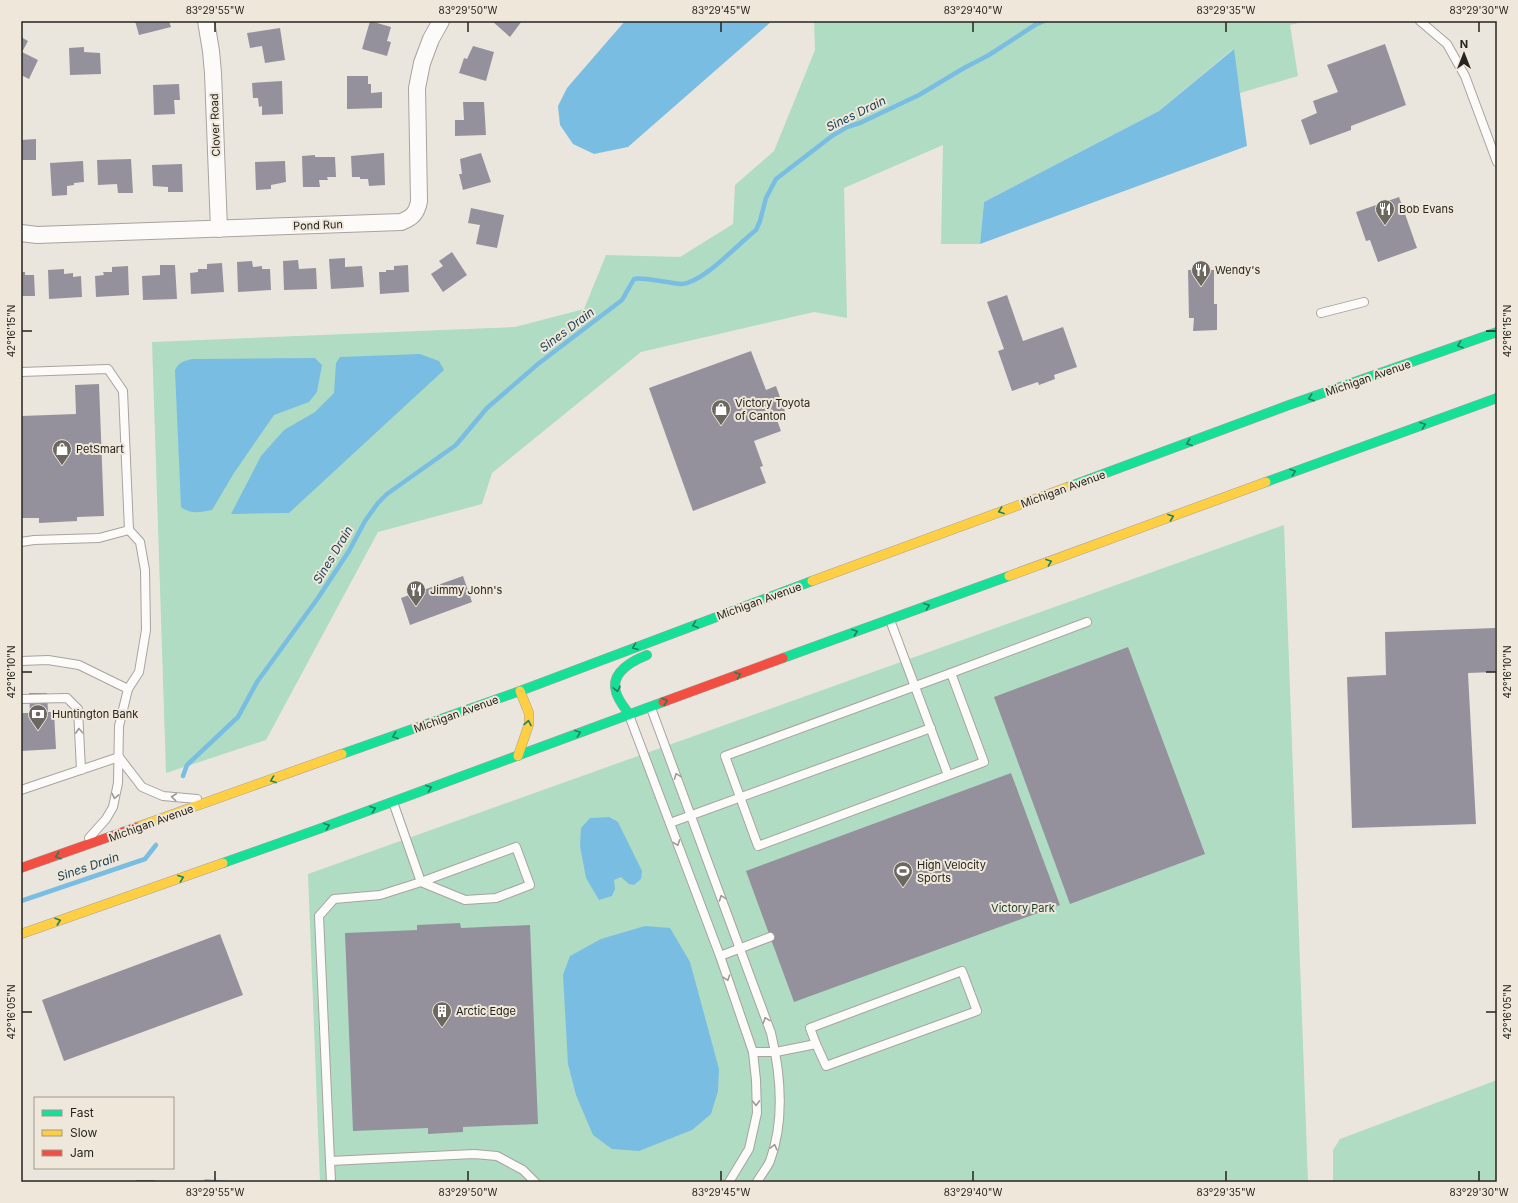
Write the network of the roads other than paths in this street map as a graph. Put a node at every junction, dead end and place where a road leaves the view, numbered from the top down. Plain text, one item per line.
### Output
1 (206, 21) edge
2 (441, 21) edge
3 (1420, 21) edge
4 (1497, 162) edge
5 (220, 229) junction
6 (21, 233) edge
7 (1364, 302) dead end
8 (1321, 313) dead end
9 (1497, 332) edge
10 (21, 372) edge
11 (1497, 398) edge
12 (129, 530) junction
13 (21, 542) edge
14 (784, 592) junction
15 (779, 603) dead end
16 (890, 619) junction
17 (1087, 622) dead end
18 (657, 652) dead end
19 (21, 661) edge
20 (951, 673) junction
21 (915, 686) junction
22 (128, 689) junction
23 (520, 691) junction
24 (21, 699) edge
25 (651, 706) junction
26 (629, 714) junction
27 (931, 728) junction
28 (518, 756) junction
29 (119, 757) junction
30 (81, 770) junction
31 (948, 775) junction
32 (21, 790) edge
33 (740, 797) junction
34 (213, 801) junction
35 (393, 802) junction
36 (692, 815) junction
37 (670, 823) junction
38 (79, 848) junction
39 (21, 868) edge
40 (422, 882) junction
41 (21, 934) edge
42 (770, 937) dead end
43 (740, 948) junction
44 (720, 956) junction
45 (816, 1044) junction
46 (753, 1052) junction
47 (776, 1052) junction
48 (330, 1161) junction
49 (331, 1182) edge
50 (536, 1182) edge
51 (729, 1182) edge
52 (757, 1182) edge

1 - 5 street, Clover Road
2 - 5 street, Pond Run
3 - 4 lane
5 - 6 street, Pond Run
7 - 8 lane
9 -> 14 main road, Michigan Avenue
10 - 12 lane
16 -> 11 main road
12 - 13 lane
12 - 22 lane
14 - 15 main road
14 -> 23 main road, Michigan Avenue
16 - 21 lane
25 -> 16 main road
17 - 20 lane
18 -> 26 main road
19 - 22 lane
20 - 21 lane
20 - 31 lane
21 - 27 lane
21 - 33 lane
22 - 29 lane
28 -> 23 main road
23 -> 34 main road, Michigan Avenue
30 -> 24 lane
25 - 26 main road
36 -> 25 lane
28 -> 26 main road
26 - 37 lane
27 - 31 lane
27 - 33 lane
35 -> 28 main road
29 - 30 lane
34 -> 29 lane
29 -> 38 lane
30 - 32 lane
31 - 33 lane
33 - 36 lane
34 - 38 main road, Michigan Avenue
35 - 40 lane
41 -> 35 main road
36 - 37 lane
43 -> 36 lane
37 -> 44 lane
38 -> 39 main road, Michigan Avenue
40 - 40 lane
40 - 48 lane
42 - 43 lane
43 - 44 lane
47 -> 43 lane
44 -> 46 lane
45 - 45 lane
45 - 47 lane
46 - 47 lane
46 -> 51 lane
52 -> 47 lane
48 - 49 lane
48 - 50 lane

